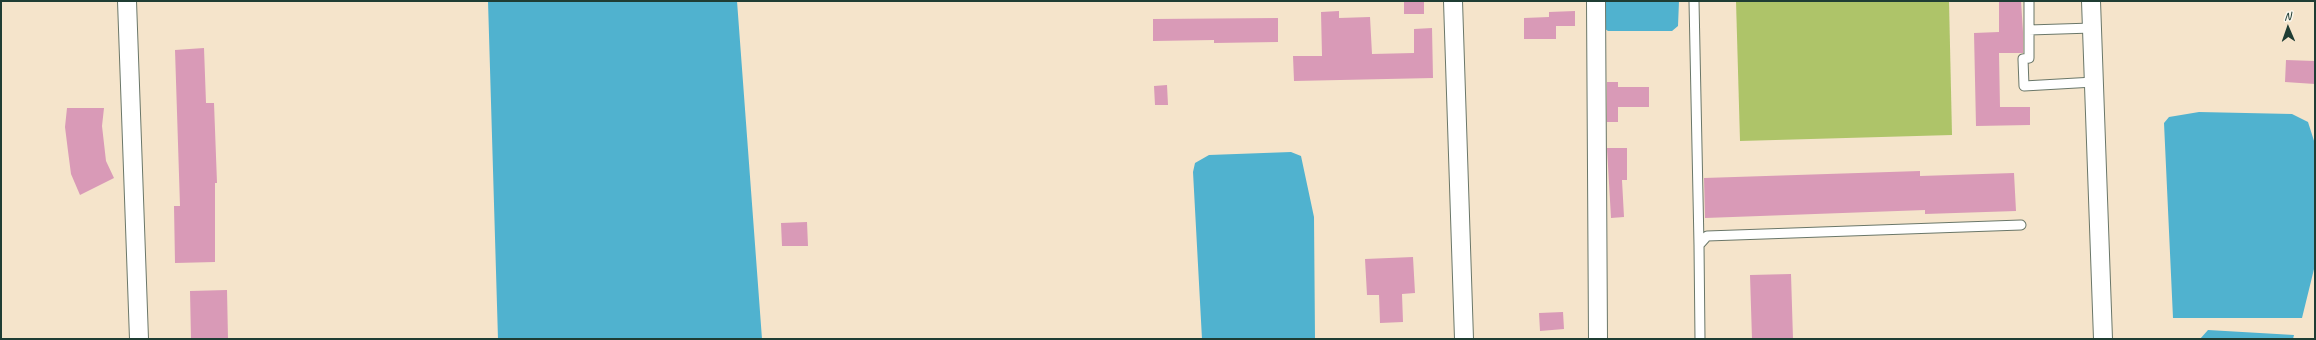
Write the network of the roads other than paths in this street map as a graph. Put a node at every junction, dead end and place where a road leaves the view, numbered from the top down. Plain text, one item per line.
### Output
1 (127, 1) edge
2 (1453, 1) edge
3 (1596, 1) edge
4 (1694, 1) edge
5 (2029, 1) edge
6 (2092, 1) edge
7 (2092, 28) junction
8 (2029, 30) junction
9 (2094, 82) junction
10 (2022, 225) dead end
11 (1699, 245) junction
12 (139, 339) edge
13 (1464, 339) edge
14 (1598, 339) edge
15 (1700, 339) edge
16 (2103, 339) edge

1 - 12 street
2 - 13 street
3 - 14 street
4 - 11 lane
5 - 8 lane
6 - 7 street
7 - 8 lane
7 - 9 street
8 - 9 lane
9 - 16 street
10 - 11 lane
11 - 15 lane

